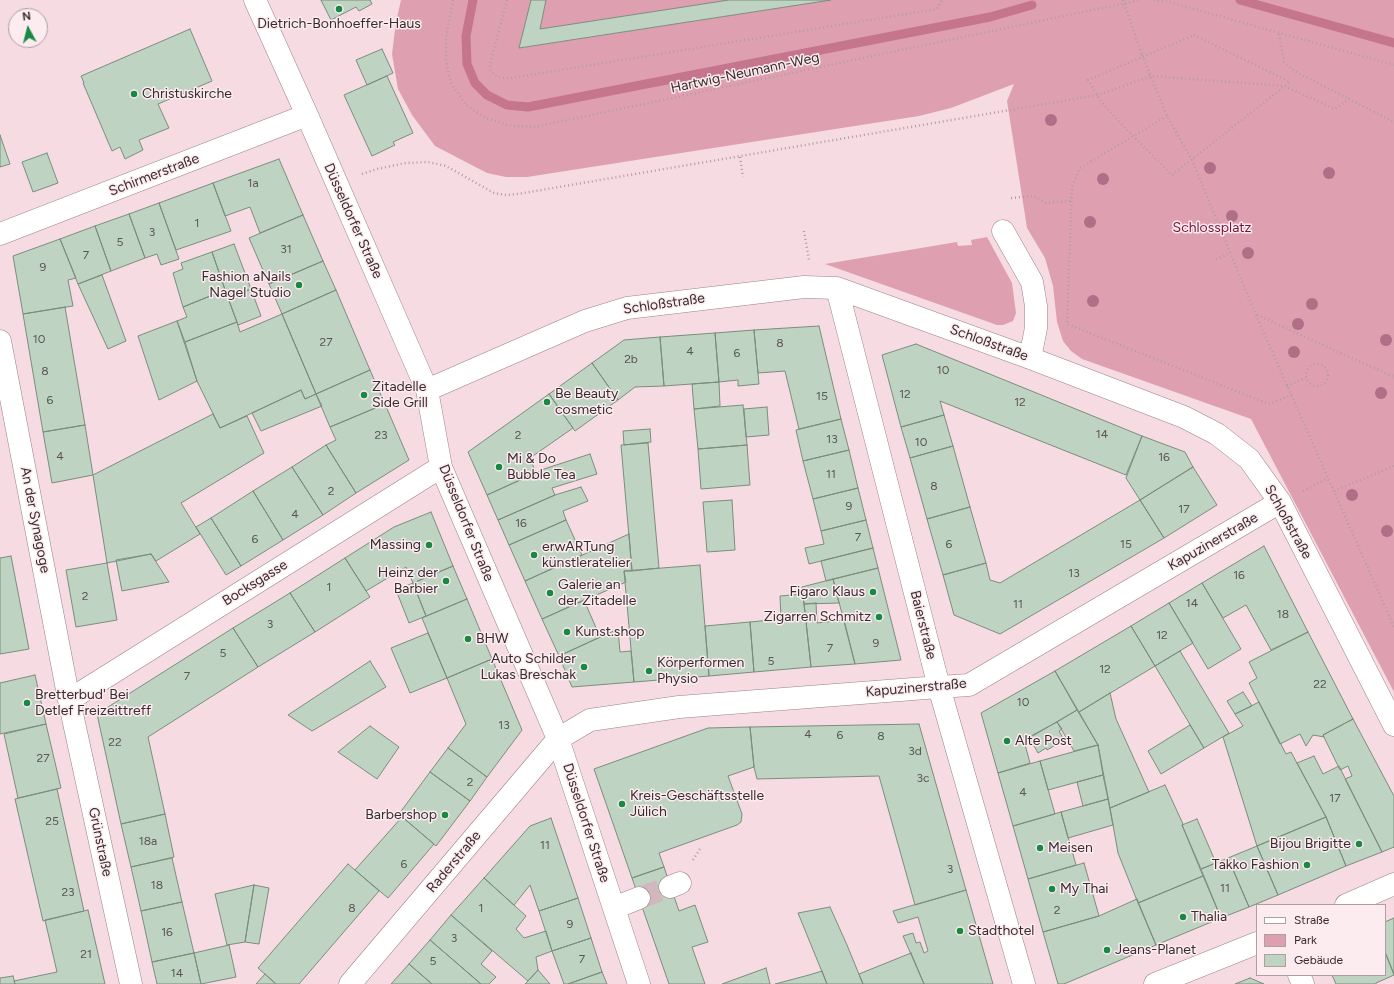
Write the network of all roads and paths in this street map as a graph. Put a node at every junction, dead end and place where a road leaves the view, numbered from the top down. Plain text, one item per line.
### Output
1 (255, 0) edge
2 (453, 0) edge
3 (507, 0) edge
4 (942, 0) edge
5 (1123, 0) edge
6 (1140, 0) edge
7 (1154, 0) edge
8 (1279, 33) junction
9 (1143, 56) junction
10 (1394, 65) edge
11 (1151, 76) junction
12 (1284, 86) junction
13 (1098, 95) junction
14 (1349, 99) junction
15 (307, 115) junction
16 (1167, 116) junction
17 (1394, 122) edge
18 (1132, 136) junction
19 (740, 157) junction
20 (1192, 160) junction
21 (743, 177) dead end
22 (337, 182) junction
23 (1011, 198) dead end
24 (1072, 201) junction
25 (1003, 231) dead end
26 (0, 234) edge
27 (1231, 253) junction
28 (1216, 259) dead end
29 (837, 288) junction
30 (1256, 315) junction
31 (0, 341) edge
32 (1030, 358) junction
33 (1394, 377) edge
34 (1306, 378) junction
35 (1287, 386) junction
36 (427, 390) junction
37 (1292, 395) junction
38 (1394, 466) edge
39 (441, 467) junction
40 (1334, 491) junction
41 (1280, 502) junction
42 (1394, 626) edge
43 (939, 687) junction
44 (69, 700) junction
45 (1394, 725) edge
46 (558, 739) junction
47 (1394, 884) edge
48 (639, 898) tunnel mouth
49 (1348, 904) edge
50 (614, 908) junction
51 (1256, 943) edge
52 (131, 984) edge
53 (350, 984) edge
54 (639, 984) edge
55 (1024, 984) edge
56 (1155, 984) edge

1 - 15 street, Düsseldorfer Straße
2 - 6 path, Hartwig-Neumann-Weg
3 - 4 path
5 - 9 path, bridge
7 - 8 path
8 - 10 path
8 - 14 path
9 - 11 path
9 - 12 path
9 - 13 path
11 - 12 path
11 - 13 path
11 - 16 path
12 - 14 path
12 - 20 path
13 - 18 path
13 - 19 path
14 - 17 path
15 - 22 street, Düsseldorfer Straße
15 - 26 street, Schirmerstraße
16 - 18 path
16 - 20 path
18 - 20 path
18 - 24 path
19 - 21 path
19 - 22 path
20 - 27 path
22 - 36 street, Düsseldorfer Straße
23 - 24 path
24 - 37 path
25 - 32 street
27 - 28 path
27 - 30 path
29 - 32 street, Schloßstraße
29 - 36 street, Schloßstraße
29 - 43 street, Baierstraße
30 - 33 path
30 - 35 path
31 - 44 street, An der Synagoge
32 - 41 street, Schloßstraße
34 - 34 path
34 - 35 path
35 - 37 path
36 - 39 street, Düsseldorfer Straße
37 - 40 path
38 - 40 path
39 - 44 street, Bocksgasse
39 - 46 street, Düsseldorfer Straße
40 - 42 path
41 - 43 street, Kapuzinerstraße
41 - 45 street, Schloßstraße
43 - 46 street, Kapuzinerstraße
43 - 55 street, Baierstraße
44 - 52 street, Grünstraße
46 - 50 street, Düsseldorfer Straße
46 - 53 street, Raderstraße
47 - 49 street
48 - 50 street
50 - 54 street, Düsseldorfer Straße
51 - 56 street

